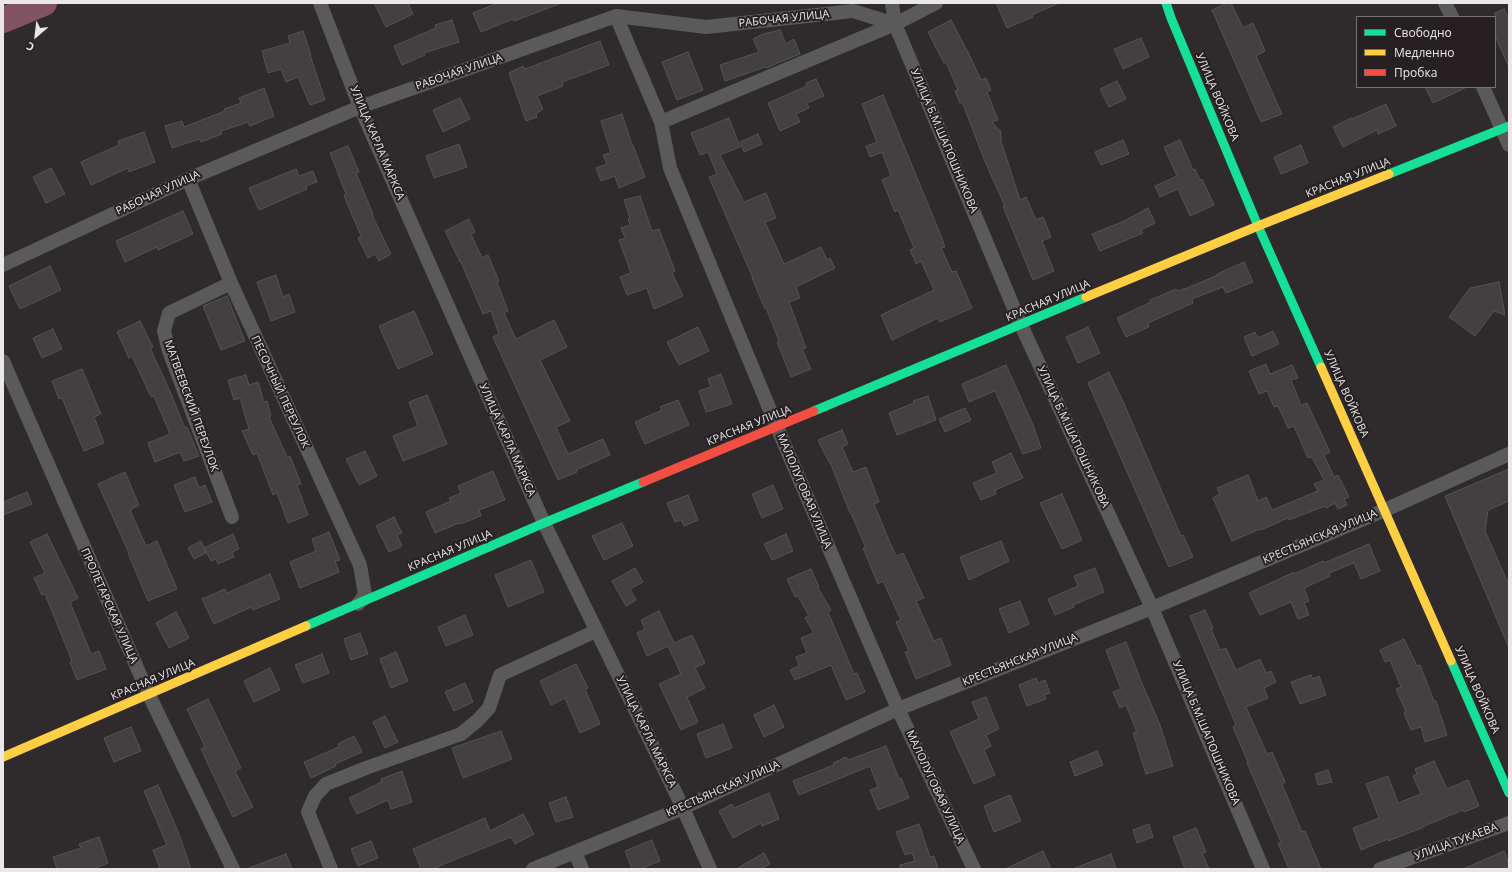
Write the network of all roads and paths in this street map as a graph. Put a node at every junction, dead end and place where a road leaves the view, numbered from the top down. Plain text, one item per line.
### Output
1 (320, 3) edge
2 (892, 3) edge
3 (936, 3) edge
4 (1166, 3) edge
5 (1446, 3) edge
6 (616, 16) junction
7 (1452, 16) edge
8 (895, 24) junction
9 (1484, 88) edge
10 (360, 107) junction
11 (661, 122) junction
12 (1505, 128) edge
13 (1509, 145) edge
14 (188, 179) junction
15 (1258, 226) junction
16 (3, 265) edge
17 (231, 283) junction
18 (1021, 325) junction
19 (3, 361) edge
20 (777, 427) junction
21 (1509, 454) edge
22 (1385, 510) junction
23 (232, 517) dead end
24 (544, 524) junction
25 (358, 604) junction
26 (1152, 608) junction
27 (596, 631) junction
28 (149, 695) junction
29 (898, 709) junction
30 (3, 757) edge
31 (1508, 790) edge
32 (683, 808) junction
33 (1509, 823) edge
34 (575, 852) junction
35 (233, 869) edge
36 (331, 869) edge
37 (533, 869) edge
38 (582, 869) edge
39 (710, 869) edge
40 (974, 869) edge
41 (1263, 869) edge
42 (1380, 869) edge

1 - 10 street, УЛИЦА КАРЛА МАРКСА
2 - 8 street, УЛИЦА Б.М.ШАПОШНИКОВА
3 - 8 street
4 - 15 street, УЛИЦА ВОЙКОВА
5 - 7 street
6 - 8 street, РАБОЧАЯ УЛИЦА
6 - 10 street, РАБОЧАЯ УЛИЦА
6 - 11 street, МАЛОЛУГОВАЯ УЛИЦА
8 - 11 street
8 - 18 street, УЛИЦА Б.М.ШАПОШНИКОВА
9 - 12 street
10 - 14 street, РАБОЧАЯ УЛИЦА
10 - 24 street, УЛИЦА КАРЛА МАРКСА
11 - 20 street, МАЛОЛУГОВАЯ УЛИЦА
12 - 13 street
12 - 15 street, КРАСНАЯ УЛИЦА
14 - 16 street, РАБОЧАЯ УЛИЦА
14 - 17 street, ПЕСОЧНЫЙ ПЕРЕУЛОК
15 - 18 street, КРАСНАЯ УЛИЦА
15 - 22 street, УЛИЦА ВОЙКОВА
17 - 23 street, МАТВЕЕВСКИЙ ПЕРЕУЛОК
17 - 25 street, ПЕСОЧНЫЙ ПЕРЕУЛОК
18 - 20 street, КРАСНАЯ УЛИЦА
18 - 26 street, УЛИЦА Б.М.ШАПОШНИКОВА
19 - 28 street, ПРОЛЕТАРСКАЯ УЛИЦА
20 - 24 street, КРАСНАЯ УЛИЦА
20 - 29 street, МАЛОЛУГОВАЯ УЛИЦА
21 - 22 street, КРЕСТЬЯНСКАЯ УЛИЦА
22 - 26 street, КРЕСТЬЯНСКАЯ УЛИЦА
22 - 31 street, УЛИЦА ВОЙКОВА
24 - 25 street, КРАСНАЯ УЛИЦА
24 - 27 street, УЛИЦА КАРЛА МАРКСА
25 - 28 street, КРАСНАЯ УЛИЦА
26 - 29 street, КРЕСТЬЯНСКАЯ УЛИЦА
26 - 41 street, УЛИЦА Б.М.ШАПОШНИКОВА
27 - 32 street, УЛИЦА КАРЛА МАРКСА
27 - 36 street
28 - 30 street, КРАСНАЯ УЛИЦА
28 - 35 street, ПРОЛЕТАРСКАЯ УЛИЦА
29 - 32 street, КРЕСТЬЯНСКАЯ УЛИЦА
29 - 40 street, МАЛОЛУГОВАЯ УЛИЦА
32 - 34 street, КРЕСТЬЯНСКАЯ УЛИЦА
32 - 39 street, УЛИЦА КАРЛА МАРКСА
33 - 42 street, УЛИЦА ТУКАЕВА
34 - 37 street, КРЕСТЬЯНСКАЯ УЛИЦА
34 - 38 street

